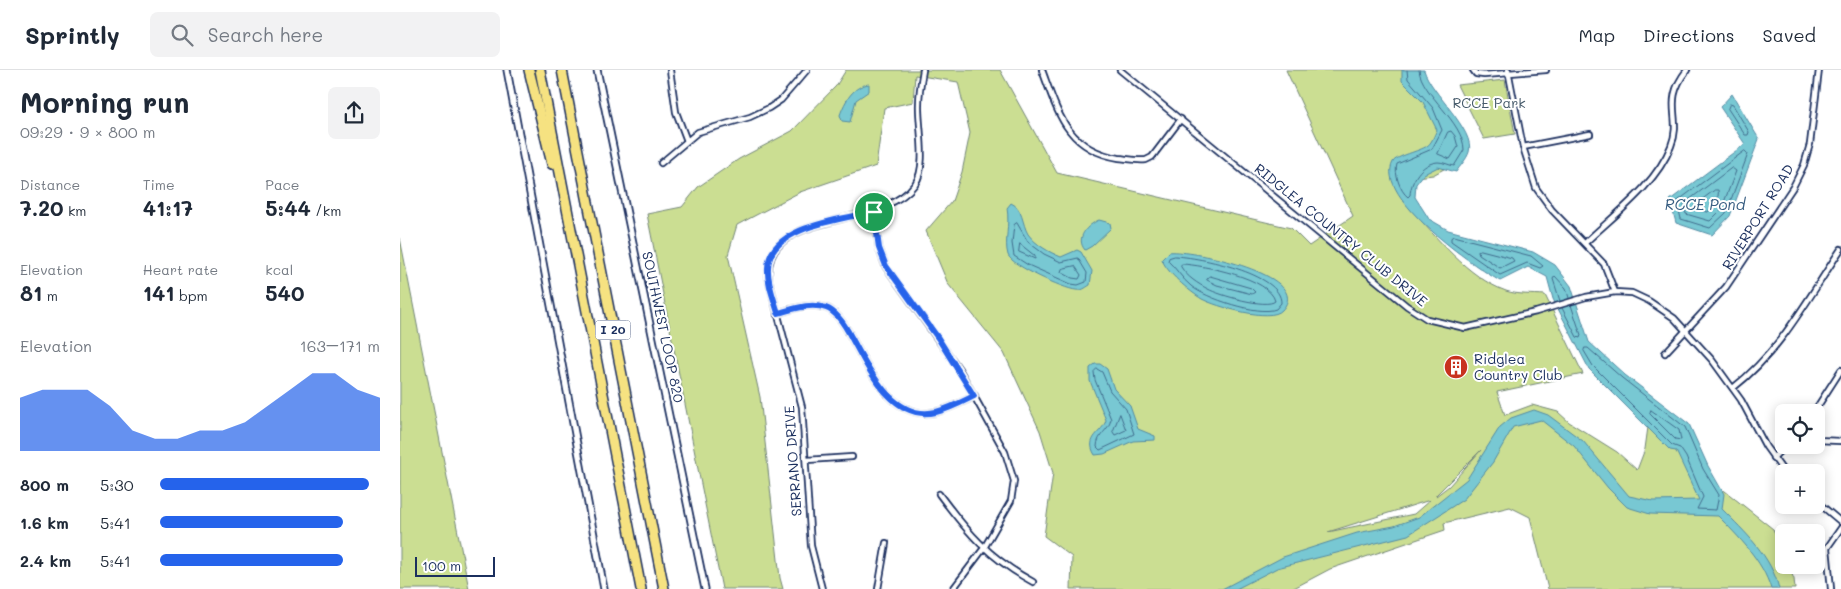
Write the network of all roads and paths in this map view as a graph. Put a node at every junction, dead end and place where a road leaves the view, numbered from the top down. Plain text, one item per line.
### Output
1 (507, 70) edge
2 (529, 70) edge
3 (540, 70) edge
4 (562, 70) edge
5 (597, 70) edge
6 (670, 70) edge
7 (807, 70) edge
8 (923, 70) edge
9 (1042, 70) edge
10 (1120, 70) edge
11 (1473, 70) edge
12 (1546, 70) edge
13 (1688, 70) edge
14 (1819, 70) edge
15 (1508, 72) edge
16 (1182, 119) junction
17 (1590, 134) dead end
18 (687, 141) junction
19 (1523, 147) junction
20 (662, 163) dead end
21 (874, 212) junction
22 (1585, 243) junction
23 (1841, 248) edge
24 (575, 250) junction
25 (1615, 292) junction
26 (778, 313) junction
27 (1686, 330) junction
28 (1665, 353) dead end
29 (1841, 370) edge
30 (1733, 388) junction
31 (974, 396) junction
32 (1819, 404) edge
33 (1825, 440) edge
34 (1841, 441) edge
35 (1777, 454) edge
36 (852, 458) dead end
37 (1773, 458) junction
38 (807, 460) junction
39 (1778, 464) edge
40 (939, 494) dead end
41 (1825, 509) edge
42 (1841, 522) edge
43 (1841, 528) edge
44 (886, 543) dead end
45 (984, 548) junction
46 (1033, 582) dead end
47 (604, 589) edge
48 (641, 589) edge
49 (664, 589) edge
50 (705, 589) edge
51 (822, 589) edge
52 (878, 589) edge
53 (953, 589) edge
54 (1831, 589) edge

1 - 47 street
2 - 24 highway
3 - 24 highway, I 20
4 - 49 highway, I 20
5 - 50 street, SOUTHWEST LOOP 820
6 - 18 street
7 - 18 street
8 - 21 street, SERRANO DRIVE
9 - 16 street
10 - 16 street, RIDGLEA COUNTRY CLUB DRIVE
11 - 15 street
12 - 15 street
13 - 22 street
14 - 27 street, RIVERPORT ROAD
15 - 19 street
16 - 25 street, RIDGLEA COUNTRY CLUB DRIVE
17 - 19 street
18 - 20 street
19 - 22 street
21 - 26 street, SERRANO DRIVE
21 - 31 street
22 - 25 street
23 - 30 street
24 - 48 highway, I 20
25 - 27 street, RIDGLEA COUNTRY CLUB DRIVE
26 - 31 street
26 - 38 street, SERRANO DRIVE
27 - 28 street
27 - 30 street, RIDGLEA COUNTRY CLUB DRIVE
29 - 32 street
30 - 37 street, RIDGLEA COUNTRY CLUB DRIVE
31 - 45 street
33 - 34 street
35 - 37 street
36 - 38 street
37 - 39 street, RIDGLEA COUNTRY CLUB DRIVE
38 - 51 street, SERRANO DRIVE
40 - 45 street
41 - 42 street
43 - 54 street
44 - 52 street
45 - 46 street
45 - 53 street

